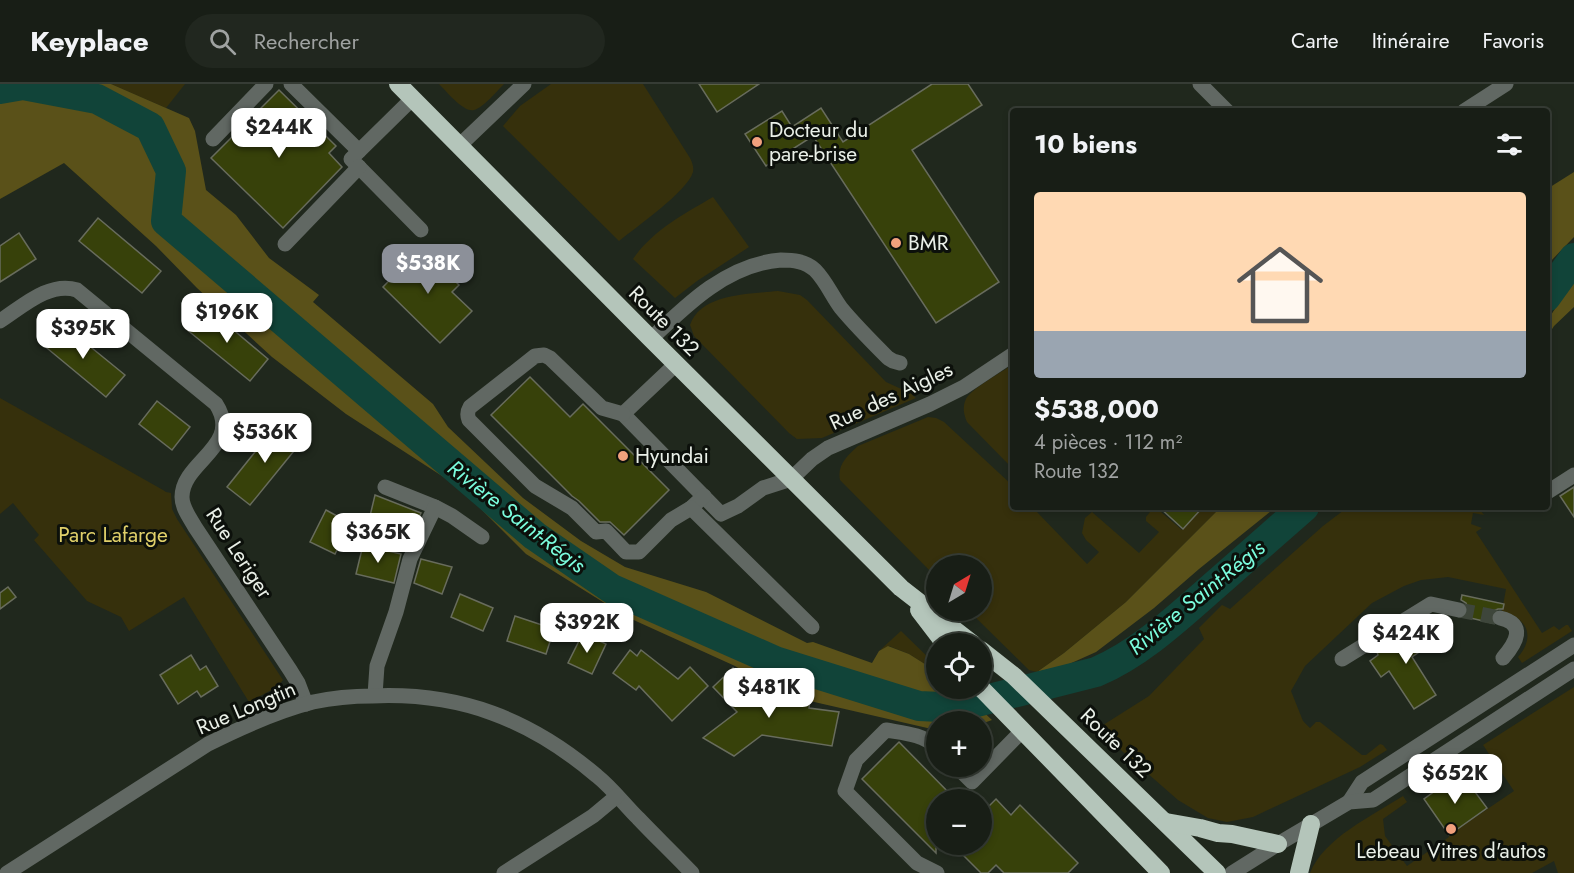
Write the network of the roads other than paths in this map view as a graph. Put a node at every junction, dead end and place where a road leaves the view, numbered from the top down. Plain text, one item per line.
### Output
1 (266, 84) edge
2 (291, 84) edge
3 (398, 84) edge
4 (524, 84) edge
5 (1200, 84) edge
6 (1506, 84) edge
7 (412, 99) junction
8 (1224, 108) edge
9 (1469, 108) edge
10 (213, 139) dead end
11 (459, 146) junction
12 (359, 151) junction
13 (359, 167) junction
14 (421, 230) dead end
15 (285, 244) dead end
16 (0, 321) edge
17 (651, 339) junction
18 (1010, 356) edge
19 (900, 363) dead end
20 (676, 364) junction
21 (623, 414) junction
22 (1574, 475) edge
23 (791, 479) junction
24 (385, 487) dead end
25 (1550, 490) edge
26 (704, 496) junction
27 (435, 507) junction
28 (691, 508) junction
29 (482, 537) dead end
30 (901, 588) junction
31 (1459, 610) tunnel mouth
32 (1500, 618) tunnel mouth
33 (813, 627) dead end
34 (936, 633) edge
35 (959, 633) edge
36 (1574, 645) edge
37 (1503, 658) dead end
38 (992, 659) edge
39 (1342, 659) dead end
40 (1574, 669) edge
41 (375, 696) junction
42 (991, 699) edge
43 (306, 704) junction
44 (1022, 731) junction
45 (926, 739) edge
46 (992, 762) edge
47 (617, 796) junction
48 (1349, 802) junction
49 (1166, 822) junction
50 (1311, 824) junction
51 (1278, 844) junction
52 (7, 873) edge
53 (504, 873) edge
54 (692, 873) edge
55 (937, 873) edge
56 (1161, 873) edge
57 (1216, 873) edge
58 (1232, 873) edge
59 (1299, 873) edge

1 - 10 street
2 - 12 street
3 - 7 highway, Route 132
4 - 11 street
5 - 8 street
6 - 9 street
7 - 11 highway, Route 132
7 - 12 street
11 - 17 highway, Route 132
12 - 13 street
13 - 14 street
13 - 15 street
16 - 43 street, Rue Leriger
17 - 19 street
17 - 20 highway, Route 132
18 - 23 street, Rue des Aigles
20 - 21 street
20 - 23 highway, Route 132
21 - 26 street
21 - 28 street
22 - 25 street
23 - 26 street
23 - 30 highway, Route 132
24 - 27 street
26 - 28 street
27 - 29 street
27 - 41 street
28 - 33 street
30 - 34 highway, Route 132
30 - 35 highway, Route 132
31 - 39 street
32 - 37 street
36 - 48 street
38 - 49 highway, Route 132
40 - 48 street
41 - 43 street, Rue Longtin
41 - 47 street, Rue Longtin
42 - 44 highway
43 - 52 street, Rue Longtin
44 - 46 street
44 - 56 highway
45 - 55 street
47 - 53 street
47 - 54 street, Rue Longtin
48 - 50 street
49 - 51 highway
49 - 57 highway, Route 132
50 - 51 street
50 - 59 highway
51 - 58 street

